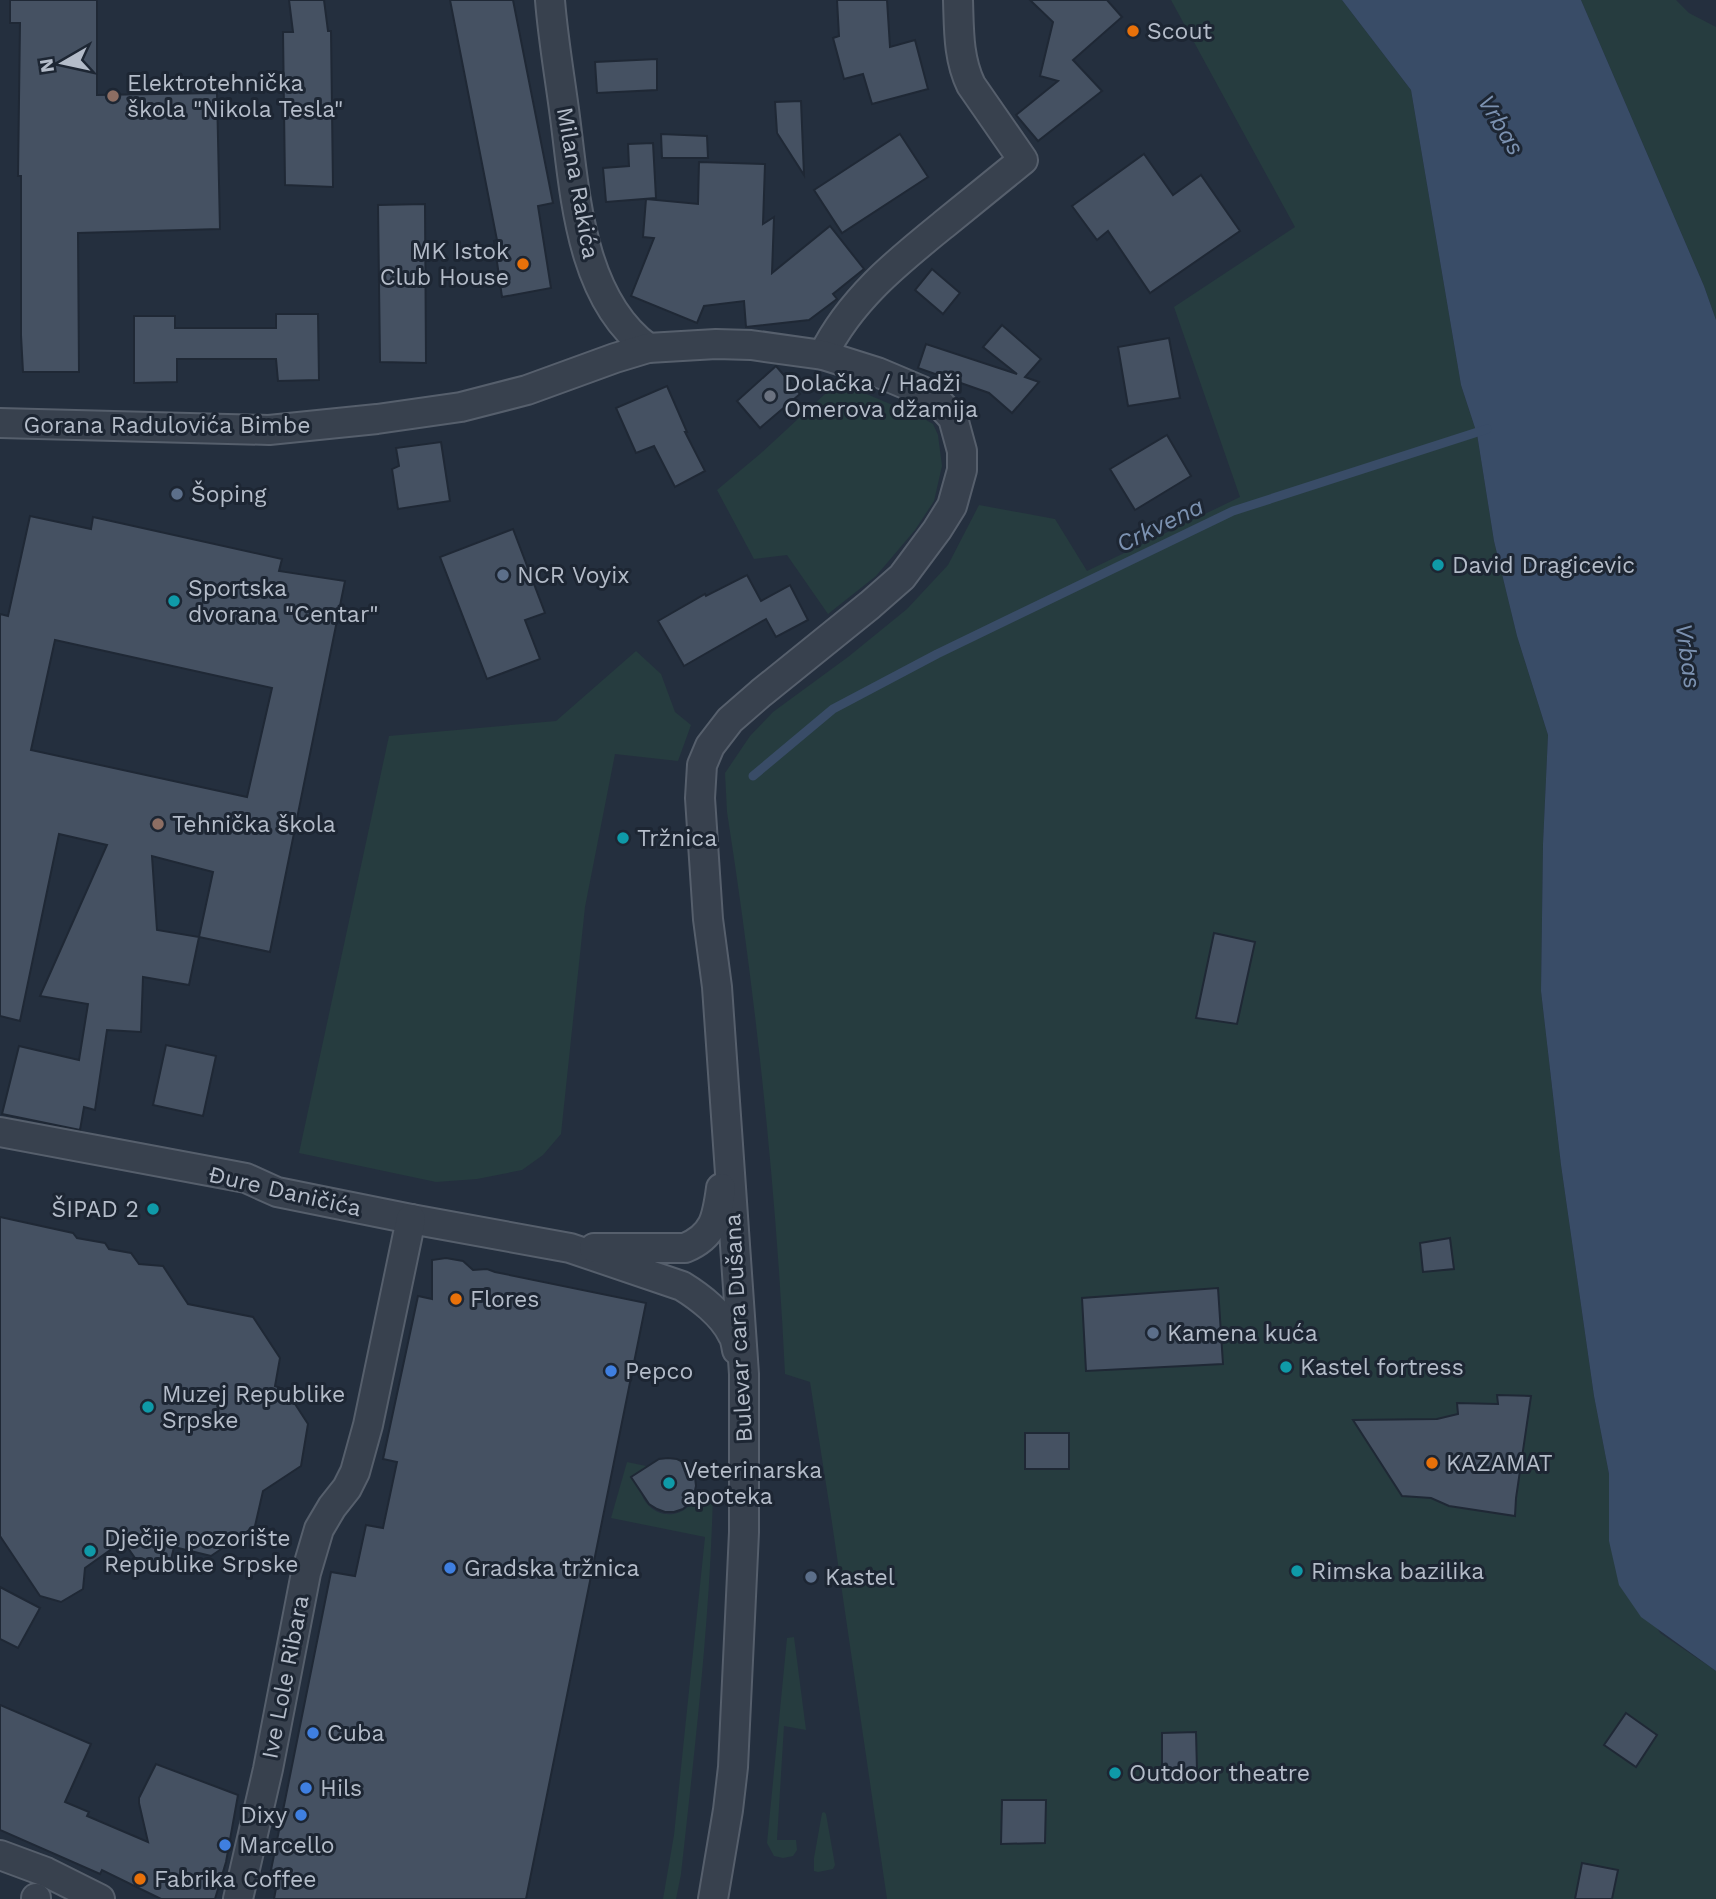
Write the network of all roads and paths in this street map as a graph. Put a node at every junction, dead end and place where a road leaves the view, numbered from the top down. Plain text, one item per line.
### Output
1 (550, 0) edge
2 (958, 0) edge
3 (648, 348) junction
4 (823, 355) junction
5 (0, 423) edge
6 (700, 798) joint
7 (0, 1132) edge
8 (728, 1140) junction
9 (411, 1219) junction
10 (570, 1248) junction
11 (744, 1374) junction
12 (0, 1855) edge
13 (100, 1899) edge
14 (238, 1899) edge
15 (713, 1899) edge

1 - 3 street, Milana Rakića
2 - 4 street
3 - 4 street, Gorana Radulovića Bimbe
3 - 5 street, Gorana Radulovića Bimbe
4 - 6 street, Gorana Radulovića Bimbe
6 - 8 street, Bulevar cara Dušana
7 - 9 street, Đure Daničića
8 - 10 street, Đure Daničića
8 - 11 street, Bulevar cara Dušana
9 - 10 street, Đure Daničića
9 - 14 street, Ive Lole Ribara
10 - 11 street, Đure Daničića
11 - 15 street, Bulevar cara Dušana
12 - 13 street

